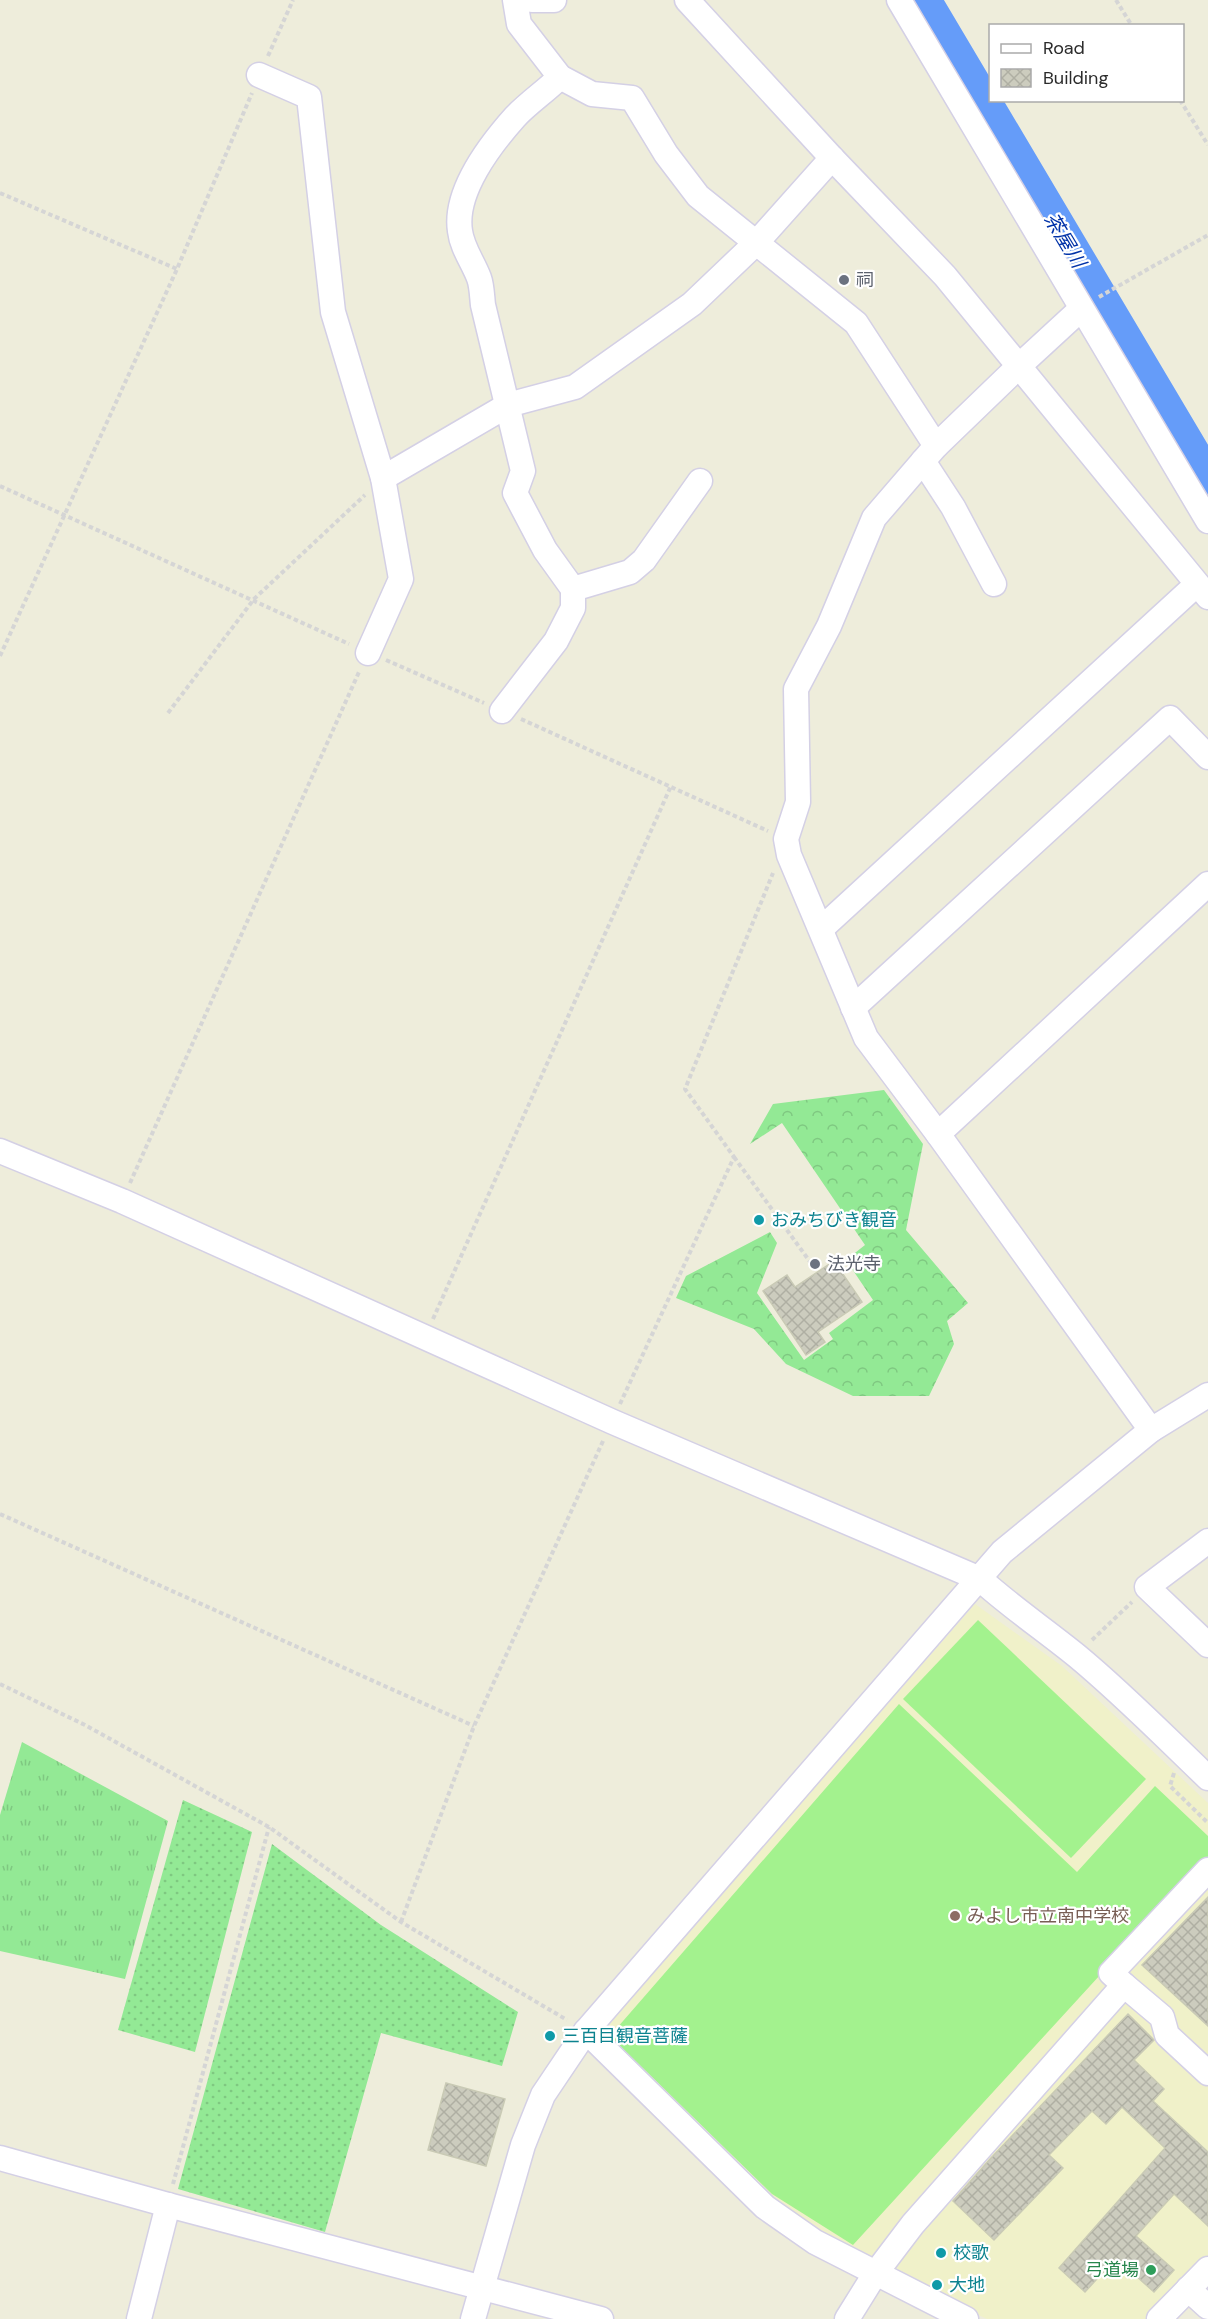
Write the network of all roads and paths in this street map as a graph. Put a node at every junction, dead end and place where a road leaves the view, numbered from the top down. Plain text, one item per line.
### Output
1 (293, 0) edge
2 (515, 0) edge
3 (532, 0) edge
4 (554, 0) edge
5 (687, 0) edge
6 (899, 0) edge
7 (1116, 0) edge
8 (1131, 24) edge
9 (259, 75) junction
10 (560, 77) junction
11 (1181, 102) edge
12 (1208, 145) edge
13 (832, 158) junction
14 (0, 193) edge
15 (1208, 235) edge
16 (757, 242) junction
17 (177, 269) junction
18 (1104, 295) dead end
19 (1081, 309) junction
20 (1018, 366) junction
21 (508, 405) junction
22 (929, 453) junction
23 (383, 478) junction
24 (699, 481) dead end
25 (0, 486) edge
26 (64, 514) junction
27 (1208, 521) edge
28 (994, 584) dead end
29 (573, 590) junction
30 (1202, 591) edge
31 (254, 599) junction
32 (368, 653) junction
33 (0, 656) edge
34 (502, 711) junction
35 (168, 713) dead end
36 (1208, 757) edge
37 (671, 786) junction
38 (786, 839) junction
39 (773, 872) dead end
40 (1208, 885) edge
41 (821, 929) junction
42 (853, 1008) junction
43 (938, 1134) junction
44 (0, 1151) edge
45 (734, 1157) junction
46 (122, 1201) junction
47 (816, 1270) dead end
48 (425, 1336) junction
49 (1208, 1395) edge
50 (613, 1422) junction
51 (1151, 1430) junction
52 (0, 1514) edge
53 (1208, 1541) edge
54 (980, 1579) junction
55 (1147, 1587) junction
56 (1208, 1645) edge
57 (1076, 1656) junction
58 (0, 1684) edge
59 (474, 1725) junction
60 (1176, 1767) dead end
61 (1208, 1779) edge
62 (1208, 1823) edge
63 (269, 1827) junction
64 (1208, 1870) edge
65 (401, 1922) junction
66 (1124, 1985) junction
67 (586, 2031) junction
68 (1208, 2073) edge
69 (0, 2158) edge
70 (168, 2205) junction
71 (1208, 2269) edge
72 (875, 2274) junction
73 (481, 2289) junction
74 (1188, 2289) junction
75 (1208, 2307) edge
76 (140, 2319) edge
77 (473, 2319) edge
78 (601, 2319) edge
79 (847, 2319) edge
80 (966, 2319) edge
81 (1159, 2319) edge

1 - 9 path
2 - 10 street
3 - 4 street
5 - 13 street
6 - 19 street
7 - 8 path
9 - 17 path
9 - 23 street
10 - 16 street
10 - 21 street
11 - 12 path
13 - 16 street
13 - 20 street
14 - 17 path
15 - 18 path
16 - 21 street
16 - 22 street
17 - 26 path
19 - 20 street
19 - 27 street
20 - 22 street
20 - 30 street
21 - 23 street
21 - 29 street
22 - 28 street
22 - 38 street
23 - 31 path
23 - 32 street
24 - 29 street
25 - 26 path
26 - 31 path
26 - 33 path
29 - 34 street
30 - 41 street
31 - 32 path
31 - 35 path
32 - 34 path
32 - 46 path
34 - 37 path
36 - 42 street
37 - 38 path
37 - 48 path
38 - 41 street
39 - 45 path
40 - 43 street
41 - 42 street
42 - 43 street
43 - 51 street
44 - 46 street
45 - 47 path
45 - 50 path
46 - 48 street
48 - 50 street
49 - 51 street
50 - 54 street
50 - 59 path
51 - 54 street
52 - 59 path
53 - 55 street
54 - 57 street
54 - 67 street
55 - 56 street
55 - 57 path
57 - 61 street
58 - 63 path
59 - 65 path
60 - 62 path
63 - 65 path
63 - 70 path
64 - 66 street
65 - 67 path
66 - 68 street
66 - 72 street
67 - 72 street
67 - 73 street
69 - 70 street
70 - 73 street
70 - 76 street
71 - 74 street
72 - 79 street
72 - 80 street
73 - 77 street
73 - 78 street
74 - 75 street
74 - 81 street

